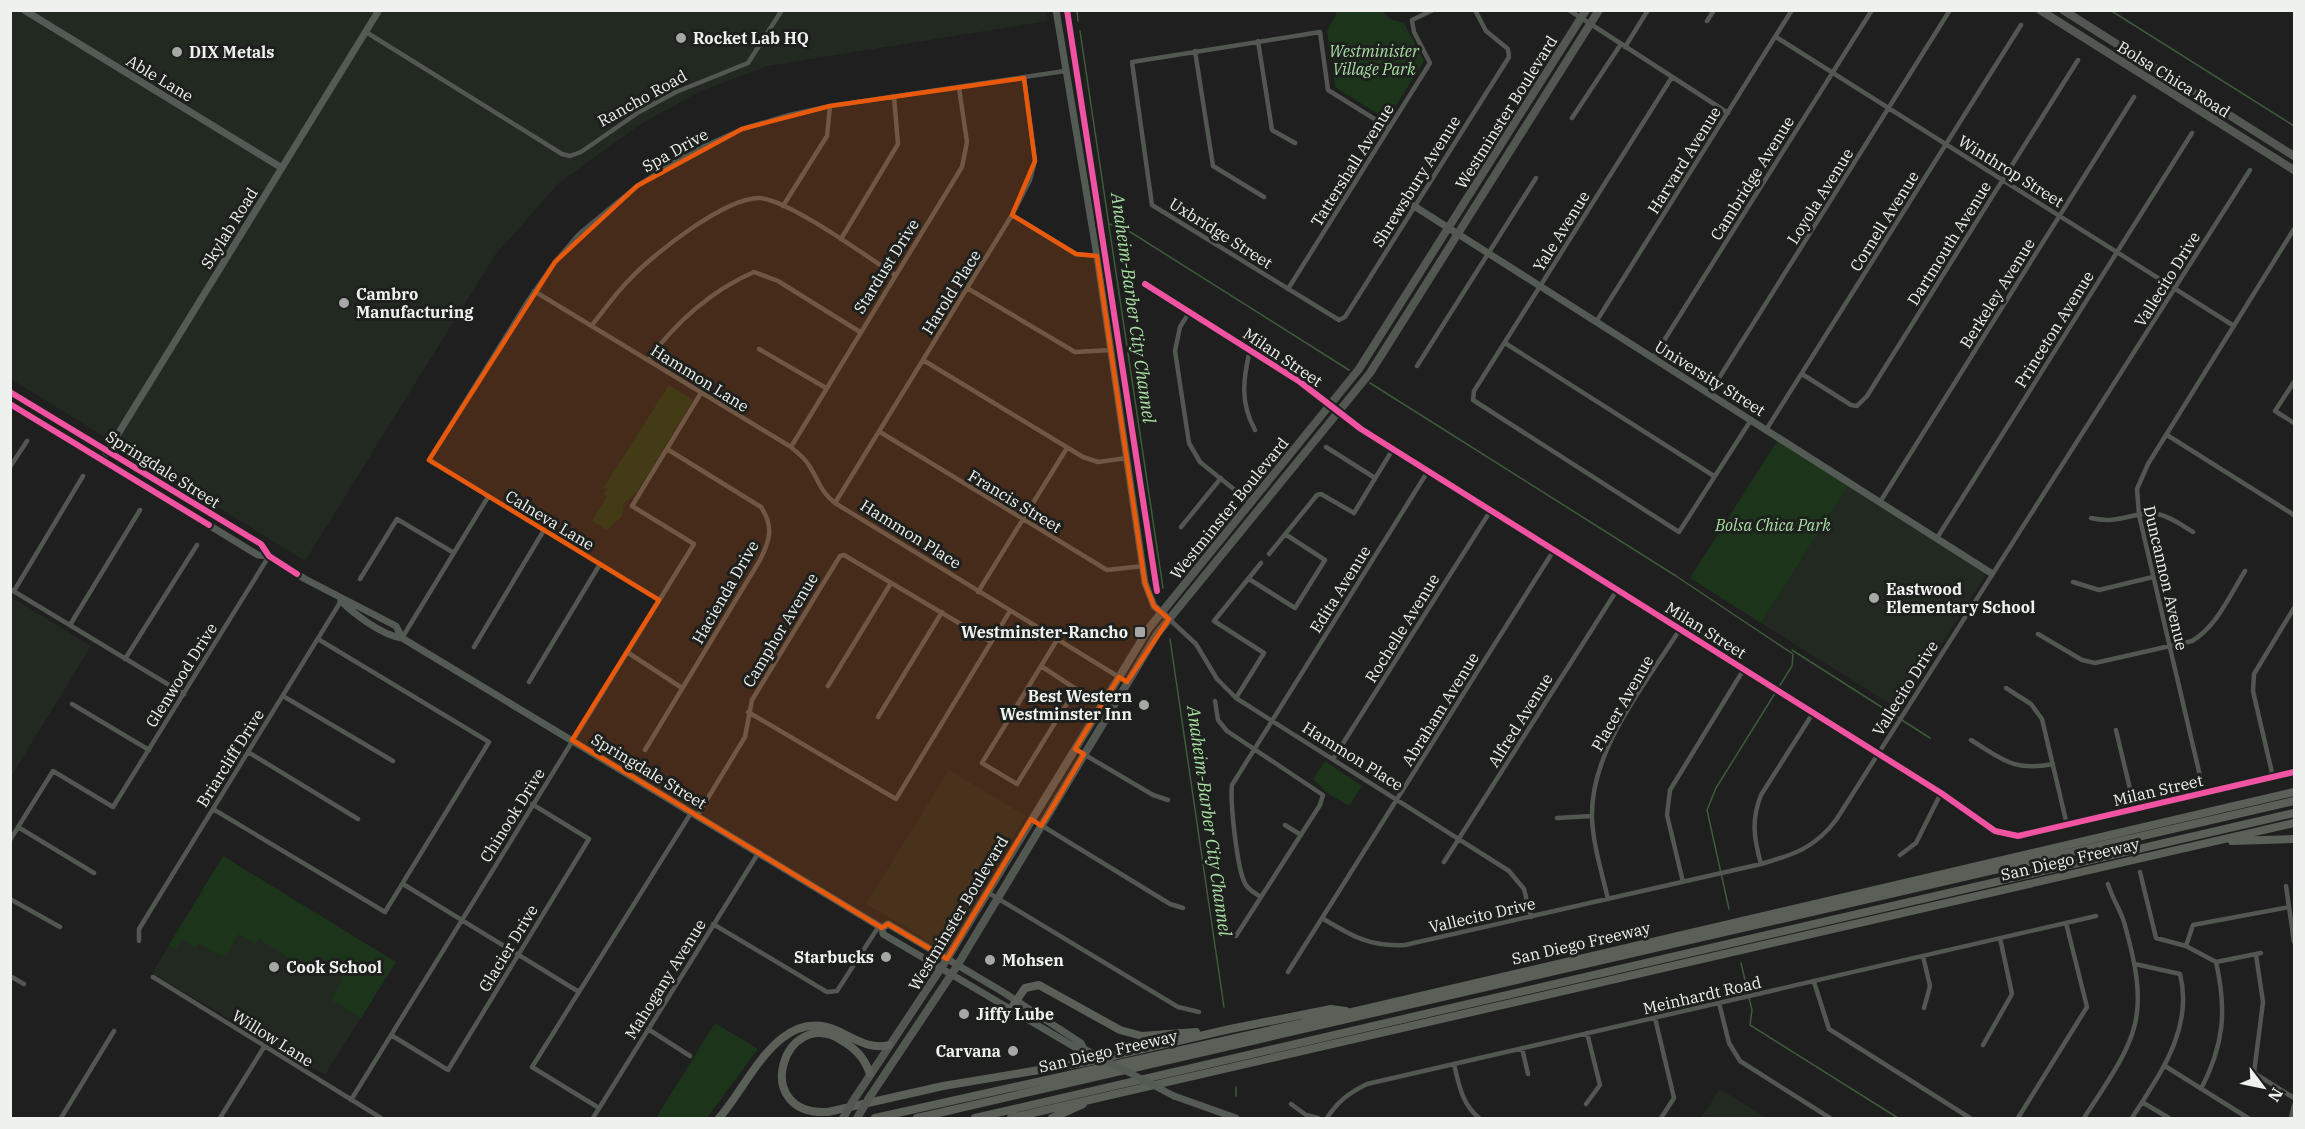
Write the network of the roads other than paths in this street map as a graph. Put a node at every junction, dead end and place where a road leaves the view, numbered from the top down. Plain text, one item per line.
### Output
1 (24, 10) edge
2 (379, 10) edge
3 (782, 10) edge
4 (1056, 10) edge
5 (1433, 10) edge
6 (1475, 10) edge
7 (1569, 10) edge
8 (1586, 10) edge
9 (1599, 10) edge
10 (1648, 10) edge
11 (1714, 10) edge
12 (1792, 10) edge
13 (1872, 10) edge
14 (1950, 10) edge
15 (2040, 10) edge
16 (2063, 10) edge
17 (1581, 18) junction
18 (1707, 21) dead end
19 (1591, 25) junction
20 (2021, 25) dead end
21 (366, 32) junction
22 (1776, 37) junction
23 (1258, 41) junction
24 (1623, 45) junction
25 (1196, 51) junction
26 (2078, 60) dead end
27 (1065, 71) junction
28 (1833, 73) junction
29 (1672, 77) junction
30 (1024, 78) junction
31 (959, 88) junction
32 (2134, 97) dead end
33 (894, 98) junction
34 (830, 106) junction
35 (1889, 108) junction
36 (1728, 113) junction
37 (1572, 118) dead end
38 (1389, 128) junction
39 (2192, 133) dead end
40 (1295, 143) dead end
41 (1946, 144) junction
42 (2295, 156) edge
43 (282, 168) junction
44 (2250, 170) dead end
45 (2295, 170) edge
46 (1536, 178) dead end
47 (2003, 180) junction
48 (1264, 197) dead end
49 (783, 206) junction
50 (1414, 206) junction
51 (1012, 215) junction
52 (2059, 216) junction
53 (1449, 228) junction
54 (2295, 229) edge
55 (1459, 235) junction
56 (841, 239) junction
57 (2117, 250) junction
58 (1488, 253) junction
59 (1097, 256) junction
60 (896, 275) junction
61 (1145, 284) dead end
62 (1540, 286) junction
63 (967, 288) junction
64 (2175, 288) junction
65 (1288, 289) junction
66 (534, 291) junction
67 (1190, 311) junction
68 (1339, 320) joint
69 (1596, 322) junction
70 (592, 325) junction
71 (2234, 326) junction
72 (860, 332) junction
73 (1504, 343) junction
74 (759, 349) dead end
75 (1111, 350) junction
76 (1251, 350) junction
77 (1653, 358) junction
78 (648, 360) junction
79 (923, 360) junction
80 (1418, 366) dead end
81 (1802, 374) junction
82 (2295, 382) edge
83 (826, 388) junction
84 (10, 392) edge
85 (701, 393) junction
86 (1709, 394) junction
87 (10, 404) edge
88 (1330, 406) junction
89 (1339, 412) junction
90 (1751, 420) junction
91 (2295, 423) edge
92 (1255, 430) dead end
93 (1766, 430) junction
94 (880, 432) junction
95 (2167, 435) junction
96 (27, 441) dead end
97 (791, 447) junction
98 (1326, 447) dead end
99 (1067, 448) junction
100 (108, 449) junction
101 (667, 449) junction
102 (1393, 449) junction
103 (1127, 458) junction
104 (102, 460) junction
105 (429, 460) joint
106 (10, 467) edge
107 (1428, 471) junction
108 (83, 476) dead end
109 (1714, 476) junction
110 (1221, 478) junction
111 (1375, 478) junction
112 (488, 497) junction
113 (1880, 502) junction
114 (1251, 503) junction
115 (835, 504) junction
116 (140, 510) dead end
117 (1491, 510) junction
118 (2139, 515) junction
119 (2295, 515) edge
120 (2091, 518) dead end
121 (1022, 520) junction
122 (1181, 527) dead end
123 (544, 530) junction
124 (2193, 532) dead end
125 (1285, 534) junction
126 (249, 537) junction
127 (1936, 538) junction
128 (238, 542) junction
129 (197, 545) dead end
130 (1554, 550) junction
131 (454, 553) junction
132 (1269, 554) dead end
133 (269, 556) junction
134 (600, 564) junction
135 (1261, 564) dead end
136 (1143, 566) junction
137 (2245, 571) dead end
138 (1991, 573) junction
139 (2153, 577) junction
140 (360, 579) dead end
141 (1249, 579) junction
142 (891, 582) junction
143 (2073, 582) dead end
144 (12, 590) edge
145 (1617, 590) junction
146 (978, 592) junction
147 (341, 600) junction
148 (659, 600) junction
149 (2295, 608) edge
150 (1010, 611) junction
151 (942, 612) junction
152 (1161, 612) junction
153 (1169, 619) junction
154 (70, 625) junction
155 (1680, 629) junction
156 (2038, 634) dead end
157 (402, 638) junction
158 (318, 639) junction
159 (1057, 640) junction
160 (991, 642) junction
161 (474, 647) dead end
162 (2170, 647) junction
163 (627, 652) junction
164 (125, 659) junction
165 (1041, 666) junction
166 (1744, 669) junction
167 (1119, 677) junction
168 (529, 681) dead end
169 (1127, 682) junction
170 (828, 686) dead end
171 (682, 688) junction
172 (2006, 688) dead end
173 (183, 694) junction
174 (283, 696) junction
175 (1236, 698) junction
176 (1215, 701) dead end
177 (72, 704) dead end
178 (748, 711) junction
179 (1813, 712) junction
180 (878, 717) dead end
181 (1272, 720) junction
182 (2116, 730) dead end
183 (573, 740) junction
184 (1971, 740) dead end
185 (1254, 748) junction
186 (1075, 749) junction
187 (148, 750) junction
188 (645, 750) dead end
189 (248, 752) junction
190 (1084, 754) junction
191 (1878, 754) junction
192 (1334, 759) junction
193 (393, 761) dead end
194 (2053, 764) junction
195 (2295, 772) edge
196 (2273, 777) junction
197 (2295, 792) edge
198 (1941, 793) junction
199 (2204, 793) junction
200 (1397, 799) junction
201 (1168, 800) dead end
202 (2295, 801) edge
203 (532, 804) junction
204 (213, 809) junction
205 (2135, 810) junction
206 (2295, 813) edge
207 (694, 814) junction
208 (1592, 816) junction
209 (1557, 818) dead end
210 (358, 819) dead end
211 (1031, 819) junction
212 (2295, 823) edge
213 (1285, 825) dead end
214 (2067, 825) junction
215 (1041, 826) junction
216 (18, 827) junction
217 (1301, 835) junction
218 (1460, 838) junction
219 (2295, 839) edge
220 (10, 840) edge
221 (2211, 842) junction
222 (759, 852) junction
223 (1900, 855) dead end
224 (1444, 862) dead end
225 (1761, 864) junction
226 (2140, 872) dead end
227 (94, 873) dead end
228 (1683, 882) junction
229 (402, 884) junction
230 (2108, 884) dead end
231 (2286, 886) dead end
232 (987, 892) junction
233 (1261, 897) junction
234 (10, 898) edge
235 (997, 898) junction
236 (1608, 899) junction
237 (2289, 907) junction
238 (1183, 908) dead end
239 (1531, 916) junction
240 (2096, 916) dead end
241 (1322, 918) junction
242 (462, 920) junction
243 (2066, 923) junction
244 (713, 924) junction
245 (60, 927) dead end
246 (880, 927) junction
247 (1236, 936) dead end
248 (2000, 938) junction
249 (139, 941) dead end
250 (2295, 942) edge
251 (2186, 946) junction
252 (519, 955) junction
253 (1923, 956) junction
254 (946, 959) junction
255 (2216, 962) junction
256 (2135, 964) junction
257 (957, 966) junction
258 (940, 968) junction
259 (1288, 972) dead end
260 (951, 974) junction
261 (10, 976) edge
262 (153, 977) dead end
263 (1814, 982) junction
264 (24, 984) dead end
265 (579, 992) junction
266 (1016, 1001) junction
267 (1719, 1003) junction
268 (1924, 1008) dead end
269 (1010, 1010) junction
270 (1199, 1012) dead end
271 (1352, 1012) junction
272 (1655, 1018) junction
273 (648, 1029) junction
274 (1230, 1029) junction
275 (114, 1031) dead end
276 (1587, 1033) junction
277 (391, 1035) junction
278 (889, 1045) junction
279 (1983, 1045) dead end
280 (264, 1047) junction
281 (1522, 1048) junction
282 (1084, 1049) junction
283 (690, 1056) dead end
284 (1454, 1064) junction
285 (2165, 1066) junction
286 (870, 1074) junction
287 (1528, 1074) dead end
288 (2201, 1089) junction
289 (1091, 1098) junction
290 (2295, 1098) edge
291 (351, 1100) junction
292 (2142, 1102) junction
293 (1292, 1104) dead end
294 (1586, 1104) dead end
295 (2295, 1105) edge
296 (599, 1108) junction
297 (2294, 1113) edge
298 (61, 1119) edge
299 (220, 1119) edge
300 (381, 1119) edge
301 (592, 1119) edge
302 (719, 1119) edge
303 (843, 1119) edge
304 (857, 1119) edge
305 (874, 1119) edge
306 (917, 1119) edge
307 (975, 1119) edge
308 (1011, 1119) edge
309 (1052, 1119) edge
310 (1236, 1119) edge
311 (1318, 1119) edge
312 (1327, 1119) edge
313 (1479, 1119) edge
314 (1661, 1119) edge
315 (1830, 1119) edge
316 (1971, 1119) edge
317 (2018, 1119) edge
318 (2084, 1119) edge
319 (2132, 1119) edge
320 (2169, 1119) edge
321 (2248, 1119) edge
322 (2291, 1119) edge

1 - 43 street, Able Lane
2 - 21 street, Skylab Road
3 - 21 street, Rancho Road
4 - 27 street
5 - 38 street, Tattershall Avenue
6 - 50 street, Shrewsbury Avenue
7 - 17 street
8 - 17 main road, Westminster Boulevard
9 - 19 main road, Westminster Boulevard
10 - 24 street
11 - 18 street
12 - 22 street, Harvard Avenue
13 - 28 street, Cambridge Avenue
14 - 35 street, Loyola Avenue
15 - 45 main road, Bolsa Chica Road
16 - 42 main road, Bolsa Chica Road
17 - 19 street
17 - 53 main road, Westminster Boulevard
19 - 24 street
19 - 55 main road, Westminster Boulevard
20 - 41 street, Cornell Avenue
21 - 43 street, Skylab Road
22 - 28 street, Winthrop Street
22 - 36 street, Harvard Avenue
23 - 25 street
23 - 38 street
23 - 40 street
24 - 29 street
24 - 37 street
25 - 48 street
25 - 65 street, Uxbridge Street
26 - 47 street, Dartmouth Avenue
27 - 30 street, Spa Drive
27 - 59 street
28 - 35 street, Winthrop Street
28 - 77 street, Cambridge Avenue
29 - 36 street
29 - 62 street, Yale Avenue
30 - 31 street, Spa Drive
30 - 51 street, Harold Place
31 - 33 street, Spa Drive
31 - 60 street, Stardust Drive
32 - 52 street, Berkeley Avenue
33 - 34 street, Spa Drive
33 - 56 street
34 - 49 street
34 - 66 street, Spa Drive
35 - 41 street, Winthrop Street
35 - 86 street, Loyola Avenue
36 - 69 street, Harvard Avenue
38 - 65 street, Tattershall Avenue
39 - 57 street, Princeton Avenue
41 - 47 street, Winthrop Street
41 - 81 street, Cornell Avenue
43 - 100 street, Skylab Road
44 - 64 street, Vallecito Drive
46 - 58 street
47 - 52 street, Winthrop Street
47 - 81 street, Dartmouth Avenue
49 - 56 street
49 - 70 street
50 - 53 street, University Street
50 - 68 street, Shrewsbury Avenue
51 - 59 street
51 - 63 street, Harold Place
52 - 57 street, Winthrop Street
52 - 113 street, Berkeley Avenue
53 - 55 street, University Street
53 - 88 main road, Westminster Boulevard
54 - 71 street, Duncannon Avenue
55 - 58 street, University Street
55 - 89 main road, Westminster Boulevard
56 - 60 street
57 - 64 street, Winthrop Street
57 - 127 street, Princeton Avenue
58 - 62 street, University Street
58 - 80 street
59 - 75 street
60 - 72 street, Stardust Drive
61 - 67 street, Milan Street
62 - 69 street, University Street
62 - 73 street, Yale Avenue
63 - 75 street
63 - 79 street, Harold Place
64 - 71 street, Winthrop Street
64 - 138 street, Vallecito Drive
65 - 68 street, Uxbridge Street
66 - 70 street, Hammon Lane
66 - 105 street, Spa Drive
67 - 76 street, Milan Street
67 - 110 street
69 - 77 street, University Street
70 - 78 street, Hammon Lane
71 - 95 street, Duncannon Avenue
72 - 78 street
72 - 83 street, Stardust Drive
73 - 109 street
73 - 109 street, Yale Avenue
74 - 83 street
75 - 103 street
76 - 88 street, Milan Street
76 - 92 street
77 - 86 street, University Street
78 - 85 street, Hammon Lane
79 - 94 street, Harold Place
79 - 99 street
81 - 93 street, Cornell Avenue
82 - 91 street
83 - 97 street, Stardust Drive
84 - 100 street, Springdale Street
85 - 97 street, Hammon Lane
85 - 101 street
86 - 90 street, University Street
87 - 104 street, Springdale Street
88 - 89 street, Milan Street
88 - 114 main road, Westminster Boulevard
89 - 102 street, Milan Street
89 - 153 main road, Westminster Boulevard
90 - 93 street, University Street
90 - 109 street
93 - 113 street, University Street
94 - 115 street, Harold Place
94 - 121 street, Francis Street
95 - 118 street, Duncannon Avenue
95 - 119 street
96 - 106 street
97 - 115 street, Hammon Lane
98 - 111 street
99 - 103 street
99 - 121 street
100 - 104 street, Skylab Road
100 - 126 street, Springdale Street
101 - 148 street, Chinook Drive
101 - 171 street, Hacienda Drive
102 - 107 street, Milan Street
102 - 111 street
103 - 136 street
104 - 128 street, Springdale Street
105 - 112 street, Calneva Lane
107 - 117 street, Milan Street
107 - 181 street, Edita Avenue
108 - 144 street
110 - 114 street
110 - 122 street
111 - 125 street
112 - 123 street, Calneva Lane
112 - 131 street
113 - 127 street, University Street
114 - 152 main road, Westminster Boulevard
115 - 146 street, Hammon Place
116 - 154 street
117 - 130 street, Milan Street
117 - 192 street, Rochelle Avenue
118 - 120 street
118 - 124 street
118 - 139 street, Duncannon Avenue
121 - 136 street, Francis Street
121 - 146 street
123 - 134 street, Calneva Lane
123 - 161 street
125 - 132 street
125 - 141 street
126 - 128 street
126 - 133 street, Springdale Street
127 - 138 street, University Street
128 - 133 street, Springdale Street
129 - 164 street
130 - 145 street, Milan Street
130 - 200 street, Abraham Avenue
131 - 140 street
131 - 157 street
133 - 147 street, Springdale Street
133 - 173 street, Glenwood Drive
134 - 148 street, Calneva Lane
134 - 168 street
135 - 141 street
136 - 152 street
137 - 162 street
138 - 191 street, Vallecito Drive
139 - 143 street
139 - 162 street, Duncannon Avenue
141 - 175 street
142 - 151 street
142 - 170 street
142 - 178 street, Camphor Avenue
144 - 154 street
145 - 155 street, Milan Street
145 - 218 street, Alfred Avenue
146 - 150 street, Hammon Place
147 - 157 street, Springdale Street
147 - 158 street, Briarcliff Drive
148 - 163 street, Chinook Drive
149 - 196 street
150 - 159 street, Hammon Place
150 - 160 street
151 - 160 street
151 - 180 street
152 - 153 street, Hammon Place
152 - 167 main road, Westminster Boulevard
153 - 169 main road, Westminster Boulevard
153 - 175 street, Hammon Place
154 - 164 street
155 - 166 street, Milan Street
155 - 208 street, Placer Avenue
156 - 162 street
157 - 183 street, Springdale Street
158 - 174 street, Briarcliff Drive
158 - 229 street
159 - 165 street
159 - 167 street, Hammon Place
160 - 178 street
162 - 199 street, Duncannon Avenue
163 - 171 street
163 - 183 street, Chinook Drive
164 - 173 street
165 - 165 street
166 - 179 street, Milan Street
166 - 228 street
167 - 169 street, Hammon Place
167 - 186 main road, Westminster Boulevard
169 - 190 main road, Westminster Boulevard
171 - 188 street, Hacienda Drive
172 - 194 street
173 - 187 street, Glenwood Drive
174 - 189 street, Briarcliff Drive
174 - 193 street
175 - 181 street, Hammon Place
176 - 185 street
177 - 187 street
178 - 207 street, Camphor Avenue
179 - 191 street, Milan Street
179 - 225 street
181 - 185 street, Edita Avenue
181 - 192 street, Hammon Place
182 - 205 street
183 - 203 street, Chinook Drive
183 - 207 street, Springdale Street
184 - 194 street
185 - 217 street
185 - 233 street, Edita Avenue
186 - 190 street
186 - 211 main road, Westminster Boulevard
187 - 216 street, Glenwood Drive
189 - 204 street, Briarcliff Drive
189 - 210 street
190 - 201 street
190 - 215 main road, Westminster Boulevard
191 - 198 street, Milan Street
191 - 225 street, Vallecito Drive
192 - 200 street, Hammon Place
194 - 214 street
195 - 196 street, Milan Street
196 - 199 street, Milan Street
197 - 271 highway, San Diego Freeway
198 - 214 street, Milan Street
198 - 223 street
199 - 205 street, Milan Street
200 - 218 street, Hammon Place
200 - 241 street, Abraham Avenue
202 - 306 highway
203 - 242 street, Chinook Drive
203 - 252 street, Glacier Drive
204 - 229 street
204 - 249 street, Briarcliff Drive
205 - 214 street, Milan Street
206 - 307 highway
207 - 222 street, Springdale Street
207 - 265 street, Camphor Avenue
208 - 209 street
208 - 236 street, Placer Avenue
211 - 215 street
211 - 232 main road, Westminster Boulevard
212 - 221 highway, San Diego Freeway
213 - 217 street
215 - 235 main road, Westminster Boulevard
215 - 238 street
216 - 220 street
216 - 227 street
217 - 233 street
218 - 224 street, Alfred Avenue
218 - 239 street, Hammon Place
219 - 221 highway
221 - 289 highway, San Diego Freeway
222 - 244 street, Mahogany Avenue
222 - 246 street, Springdale Street
225 - 228 street, Vallecito Drive
226 - 251 street
228 - 236 street, Vallecito Drive
229 - 242 street
230 - 256 street
231 - 237 street
232 - 235 street
232 - 254 main road, Westminster Boulevard
233 - 247 street
234 - 245 street
235 - 257 main road, Westminster Boulevard
235 - 270 street
236 - 239 street, Vallecito Drive
237 - 250 street
237 - 251 street
239 - 241 street, Vallecito Drive
240 - 243 street, Meinhardt Road
241 - 259 street, Abraham Avenue
242 - 252 street
242 - 277 street, Chinook Drive
243 - 248 street, Meinhardt Road
243 - 317 street
244 - 246 street
244 - 273 street, Mahogany Avenue
246 - 254 street, Springdale Street
246 - 258 street, Springdale Street
248 - 253 street, Meinhardt Road
248 - 279 street
251 - 255 street
252 - 265 street
252 - 277 street, Glacier Drive
253 - 263 street, Meinhardt Road
253 - 268 street
254 - 257 street, Springdale Street
254 - 258 main road, Westminster Boulevard
255 - 288 street
255 - 290 street
256 - 285 street
256 - 318 street
257 - 260 main road, Westminster Boulevard
257 - 266 street, Springdale Street
258 - 260 street, Springdale Street
258 - 278 main road, Westminster Boulevard
260 - 269 street, Springdale Street
260 - 304 main road, Westminster Boulevard, bridge
261 - 264 street
262 - 280 street, Willow Lane
263 - 267 street, Meinhardt Road
263 - 316 street
265 - 296 street, Camphor Avenue
266 - 269 highway
266 - 274 highway
266 - 282 street, Springdale Street
267 - 272 street, Meinhardt Road
267 - 315 street
269 - 282 street, Springdale Street
271 - 274 highway
271 - 305 highway, San Diego Freeway
272 - 276 street, Meinhardt Road
272 - 314 street
273 - 283 street
273 - 296 street, Mahogany Avenue
274 - 286 highway
275 - 298 street
276 - 281 street, Meinhardt Road
276 - 294 street
277 - 291 street, Chinook Drive
278 - 286 main road, Westminster Boulevard
278 - 302 highway
280 - 291 street, Willow Lane
280 - 299 street
281 - 284 street, Meinhardt Road
281 - 287 street
282 - 310 street, Springdale Street, bridge
284 - 312 street, Meinhardt Road
284 - 313 street
285 - 288 street
285 - 292 street
286 - 303 main road, Westminster Boulevard, bridge
288 - 321 street
289 - 308 highway, San Diego Freeway
289 - 309 highway
291 - 300 street, Willow Lane
292 - 319 street
292 - 320 street
293 - 311 street
295 - 297 street
296 - 301 street, Mahogany Avenue
297 - 322 street

